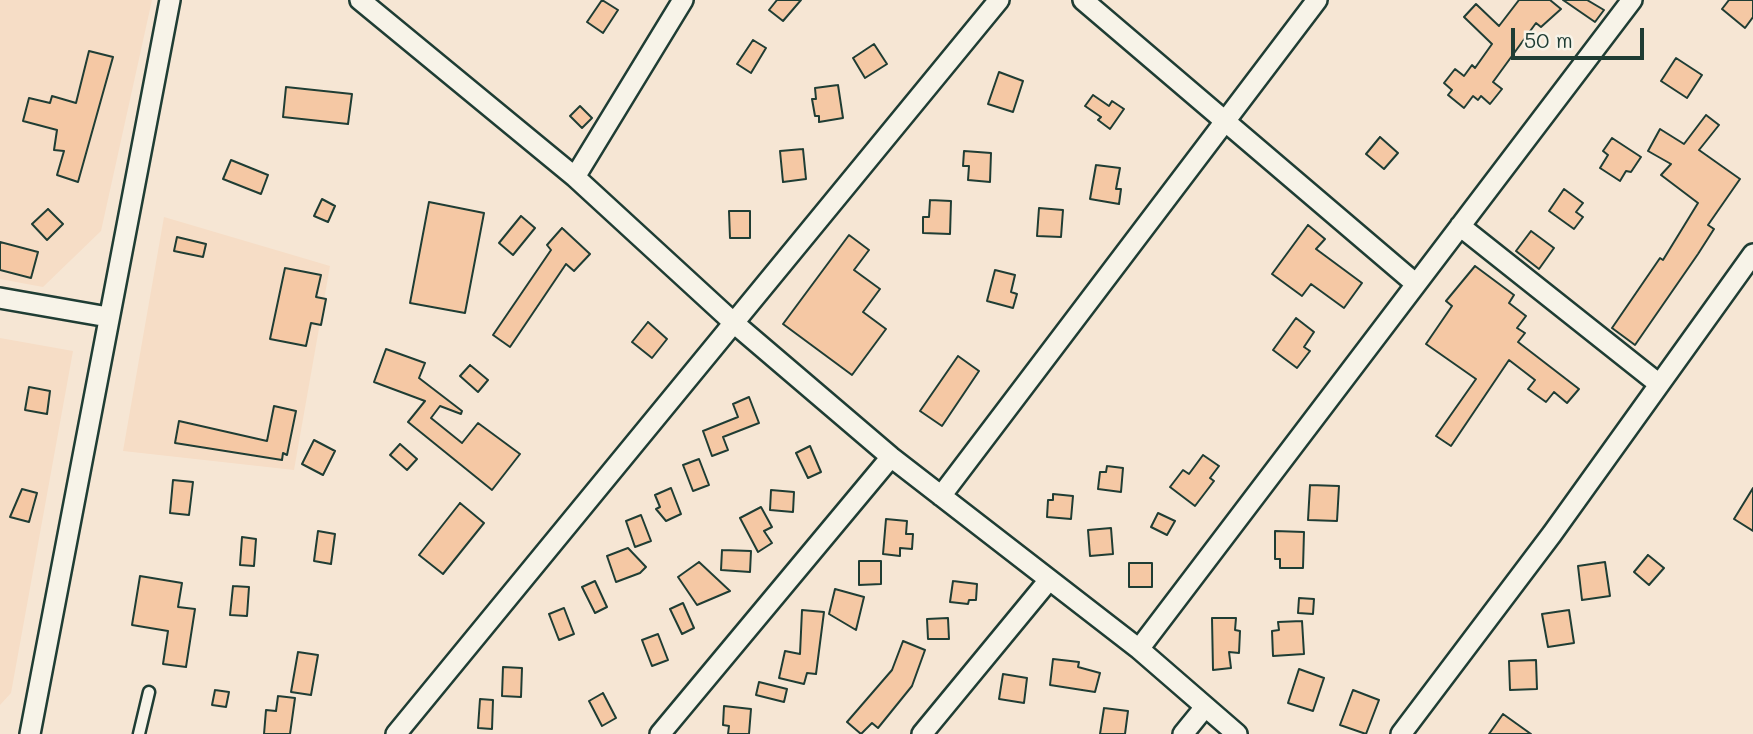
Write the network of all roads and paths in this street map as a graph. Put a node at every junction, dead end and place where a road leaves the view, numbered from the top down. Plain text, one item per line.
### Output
1 (170, 0) edge
2 (360, 0) edge
3 (683, 0) edge
4 (999, 0) edge
5 (1083, 0) edge
6 (1317, 0) edge
7 (1632, 0) edge
8 (1227, 122) junction
9 (575, 177) junction
10 (1460, 226) junction
11 (1753, 254) edge
12 (1416, 284) junction
13 (0, 298) edge
14 (108, 317) junction
15 (734, 323) junction
16 (1659, 384) junction
17 (891, 457) junction
18 (941, 496) junction
19 (1049, 580) junction
20 (1139, 649) junction
21 (149, 691) dead end
22 (1205, 707) junction
23 (33, 733) edge
24 (139, 734) edge
25 (396, 734) edge
26 (660, 734) edge
27 (922, 734) edge
28 (1184, 734) edge
29 (1237, 734) edge
30 (1401, 734) edge

1 - 14 street
2 - 9 street
3 - 9 street
4 - 15 street
5 - 8 street
6 - 8 street
7 - 10 street
8 - 12 street
8 - 18 street
9 - 15 street
10 - 12 street
10 - 16 street
11 - 16 street
12 - 20 street
13 - 14 street
14 - 23 street
15 - 17 street
15 - 25 street
16 - 30 street
17 - 18 street
17 - 26 street
18 - 19 street
19 - 20 street
19 - 27 street
20 - 22 street
21 - 24 lane
22 - 28 street
22 - 29 street

